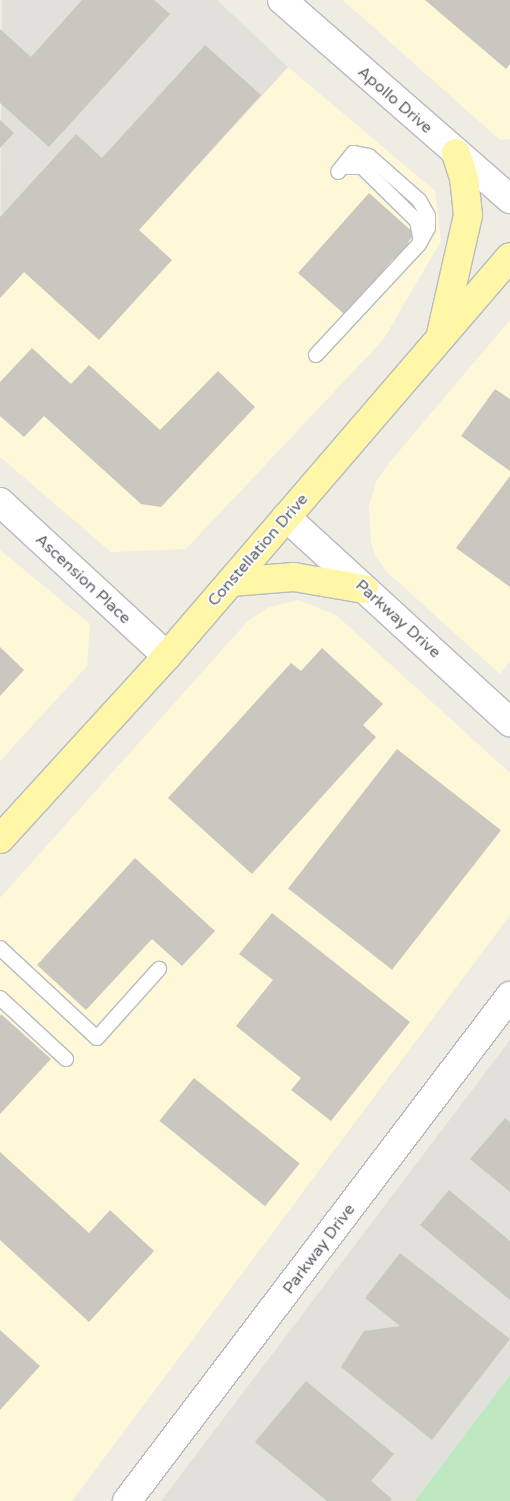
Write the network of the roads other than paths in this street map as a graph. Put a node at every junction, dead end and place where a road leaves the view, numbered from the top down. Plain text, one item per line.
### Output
1 (282, 0) edge
2 (456, 153) junction
3 (341, 169) dead end
4 (510, 199) edge
5 (510, 257) edge
6 (441, 338) junction
7 (316, 355) dead end
8 (0, 502) edge
9 (286, 517) junction
10 (231, 582) junction
11 (364, 589) junction
12 (166, 656) junction
13 (510, 722) edge
14 (0, 838) edge
15 (0, 948) edge
16 (159, 969) dead end
17 (510, 996) edge
18 (0, 998) edge
19 (66, 1059) dead end
20 (127, 1501) edge

1 - 2 street, Apollo Drive
2 - 4 street, Apollo Drive
2 - 6 main road
3 - 7 lane
5 - 6 main road, Constellation Drive
6 - 9 main road, Constellation Drive
8 - 12 street, Ascension Place
9 - 10 main road, Constellation Drive
9 - 11 street, Parkway Drive
10 - 11 main road
10 - 12 main road, Constellation Drive
11 - 13 street, Parkway Drive
12 - 14 main road, Constellation Drive
15 - 16 lane
17 - 20 street, Parkway Drive
18 - 19 lane

